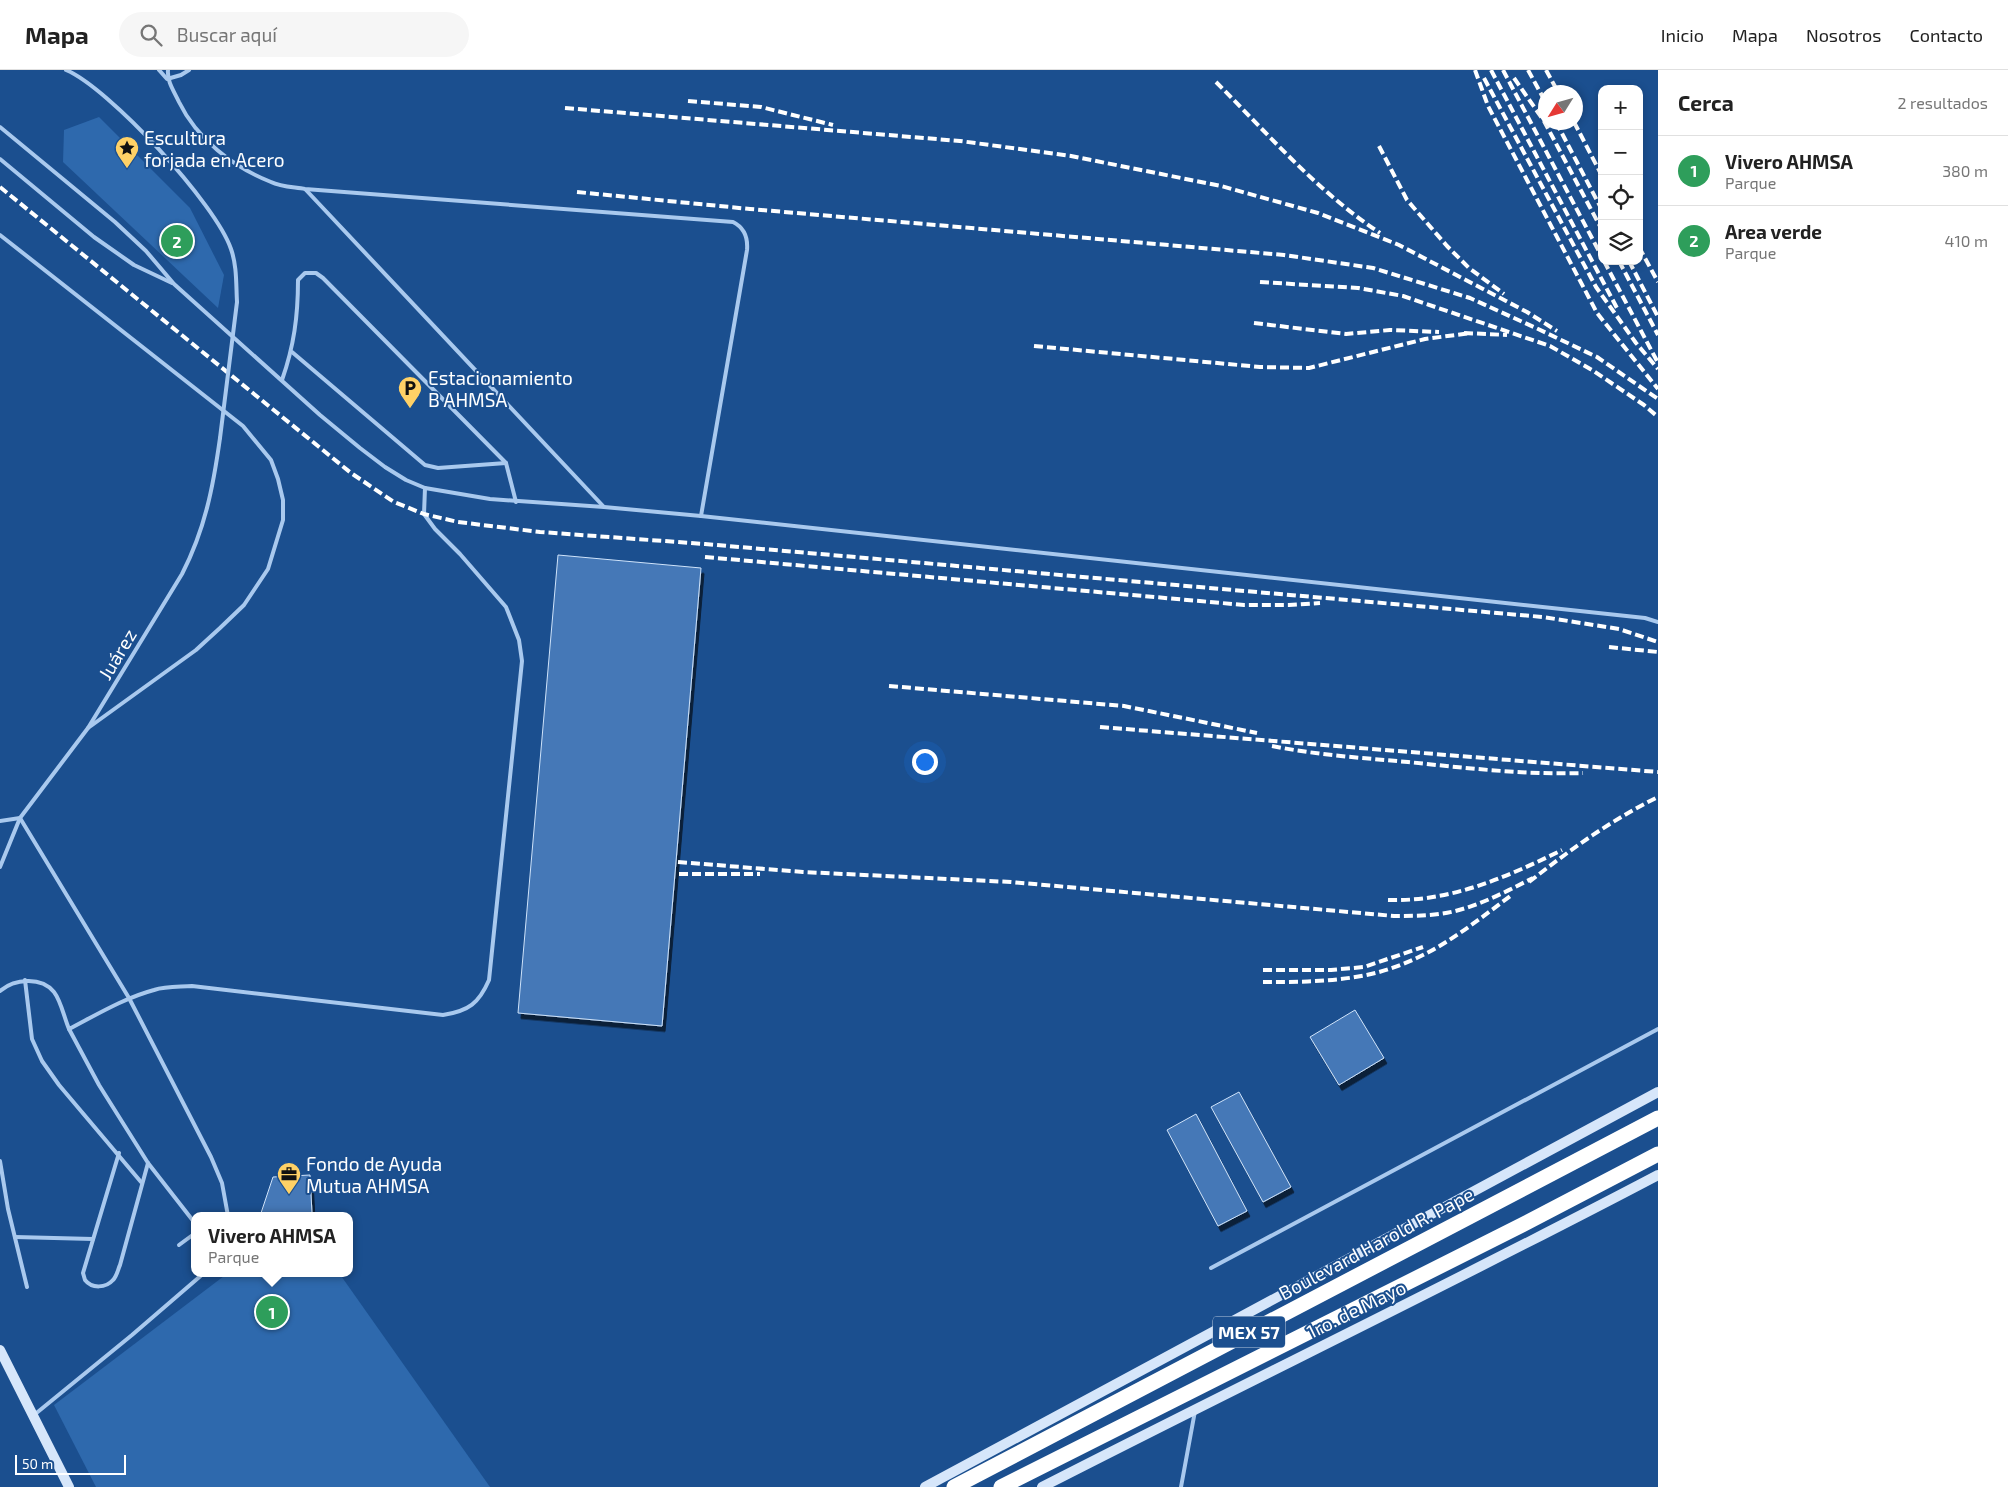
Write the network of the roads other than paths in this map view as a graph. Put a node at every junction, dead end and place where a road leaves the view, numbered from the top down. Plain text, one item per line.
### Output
1 (66, 70) edge
2 (159, 70) edge
3 (168, 70) edge
4 (189, 70) edge
5 (167, 79) junction
6 (0, 128) edge
7 (0, 159) edge
8 (305, 189) junction
9 (0, 235) edge
10 (174, 284) junction
11 (292, 352) junction
12 (282, 380) junction
13 (506, 463) junction
14 (425, 488) junction
15 (516, 502) junction
16 (604, 507) junction
17 (701, 516) junction
18 (1658, 622) edge
19 (88, 728) junction
20 (20, 818) junction
21 (0, 821) edge
22 (0, 867) edge
23 (24, 980) junction
24 (0, 991) edge
25 (129, 998) junction
26 (69, 1029) junction
27 (1658, 1029) edge
28 (1658, 1092) edge
29 (1658, 1118) edge
30 (118, 1154) junction
31 (1658, 1154) edge
32 (0, 1161) edge
33 (148, 1163) junction
34 (1658, 1175) edge
35 (142, 1182) junction
36 (228, 1212) edge
37 (191, 1218) edge
38 (191, 1236) edge
39 (15, 1237) junction
40 (93, 1239) junction
41 (179, 1245) dead end
42 (1212, 1268) dead end
43 (199, 1277) edge
44 (27, 1287) dead end
45 (0, 1350) edge
46 (1195, 1408) junction
47 (32, 1417) junction
48 (69, 1487) edge
49 (925, 1487) edge
50 (954, 1487) edge
51 (1001, 1487) edge
52 (1042, 1487) edge
53 (1181, 1487) edge

1 - 19 lane, Juárez, bridge
2 - 5 lane
3 - 5 lane
4 - 5 lane
5 - 8 lane
6 - 10 lane
7 - 10 lane
8 - 16 lane
8 - 17 lane
9 - 19 lane
10 - 12 lane
11 - 12 lane
11 - 13 lane
11 - 13 lane
12 - 14 lane
13 - 15 lane
14 - 15 lane
14 - 25 lane
15 - 16 lane
16 - 17 lane
17 - 18 lane
19 - 20 lane, Juárez
20 - 21 lane
20 - 22 lane, Juárez
20 - 25 lane
23 - 24 lane
23 - 26 lane
23 - 30 lane
25 - 26 lane
25 - 36 lane
26 - 33 lane
27 - 42 lane
28 - 49 main road
29 - 50 highway, Boulevard Harold R. Pape / MEX 57
30 - 35 lane
30 - 40 lane
31 - 51 highway, MEX 57
32 - 39 lane
33 - 35 lane
33 - 37 lane
34 - 46 main road, 1ro. de Mayo
35 - 40 lane
38 - 41 lane
39 - 40 lane
39 - 44 lane
43 - 47 lane
45 - 47 main road
46 - 52 main road, 1ro. de Mayo
46 - 53 lane
47 - 48 main road

